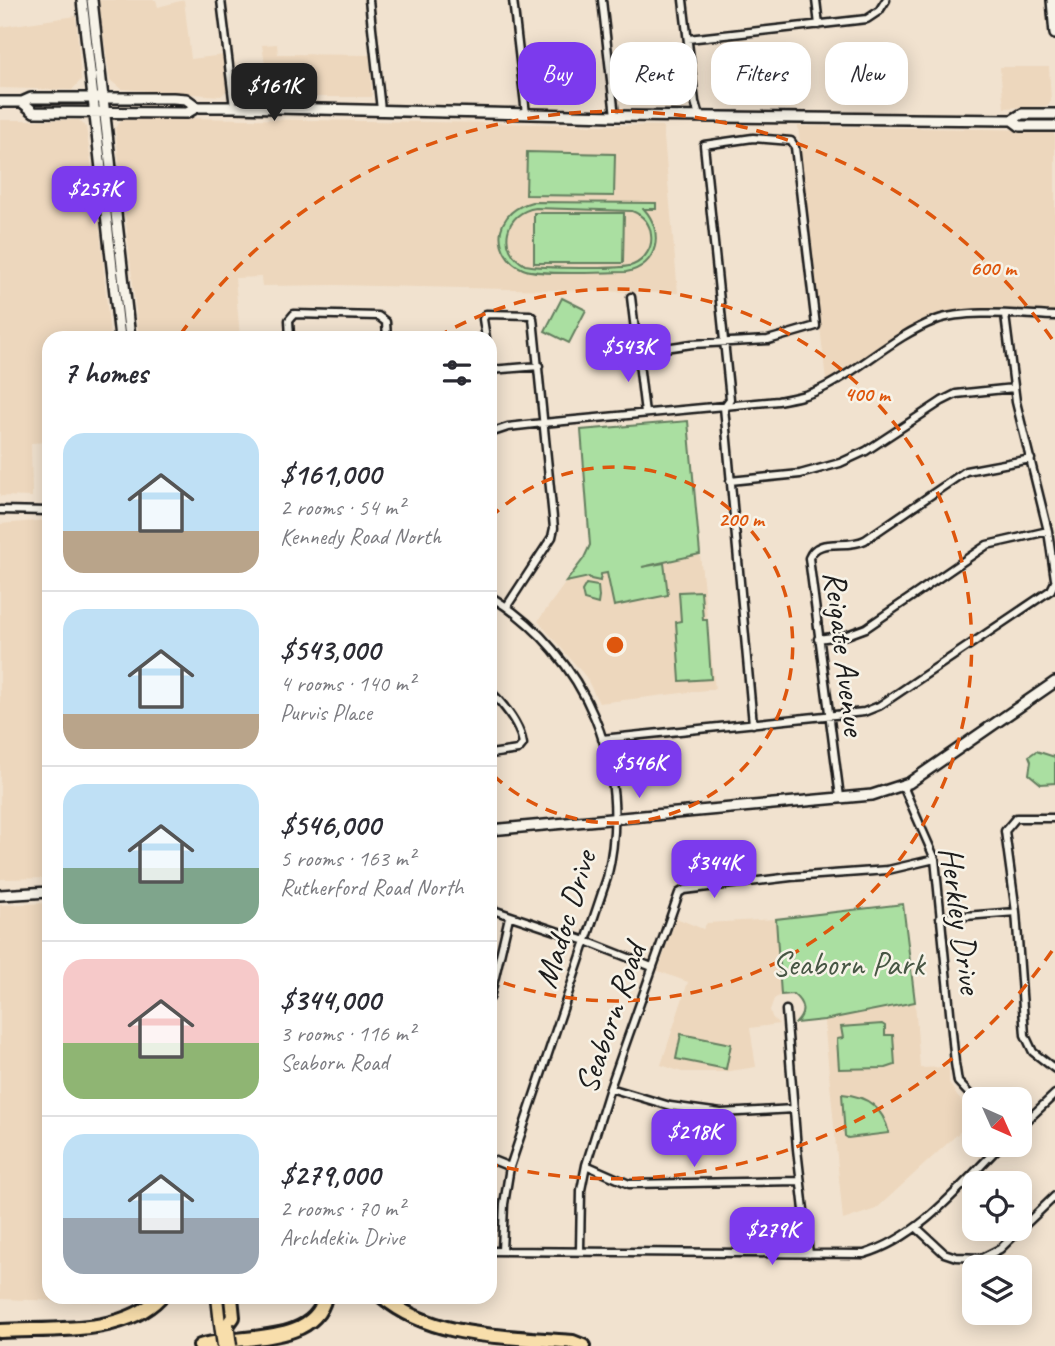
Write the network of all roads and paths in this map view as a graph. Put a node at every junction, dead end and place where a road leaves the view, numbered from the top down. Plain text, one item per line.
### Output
1 (82, 0) edge
2 (92, 0) edge
3 (221, 0) edge
4 (369, 0) edge
5 (513, 0) edge
6 (602, 0) edge
7 (683, 0) edge
8 (816, 0) edge
9 (886, 0) edge
10 (1052, 0) edge
11 (819, 25) junction
12 (1055, 34) edge
13 (688, 39) junction
14 (92, 98) junction
15 (103, 98) junction
16 (0, 102) edge
17 (22, 102) junction
18 (197, 107) junction
19 (234, 107) junction
20 (381, 110) junction
21 (94, 112) junction
22 (105, 112) junction
23 (526, 114) junction
24 (1055, 114) edge
25 (615, 116) junction
26 (699, 116) junction
27 (1012, 120) junction
28 (1055, 126) edge
29 (631, 297) dead end
30 (1005, 315) junction
31 (1055, 316) edge
32 (119, 331) edge
33 (129, 331) edge
34 (290, 331) edge
35 (387, 331) edge
36 (484, 331) edge
37 (726, 343) junction
38 (638, 352) junction
39 (538, 366) junction
40 (497, 369) edge
41 (1014, 388) junction
42 (724, 407) junction
43 (645, 413) junction
44 (544, 423) junction
45 (497, 431) edge
46 (1031, 459) junction
47 (730, 481) junction
48 (0, 510) edge
49 (42, 511) edge
50 (1048, 531) junction
51 (1055, 580) edge
52 (497, 600) edge
53 (507, 606) junction
54 (818, 639) junction
55 (1055, 682) edge
56 (497, 697) edge
57 (828, 716) junction
58 (753, 724) junction
59 (602, 739) junction
60 (497, 753) edge
61 (902, 786) junction
62 (840, 797) junction
63 (614, 817) junction
64 (1055, 818) edge
65 (497, 829) edge
66 (935, 859) junction
67 (42, 892) edge
68 (0, 894) edge
69 (497, 912) edge
70 (1016, 912) junction
71 (509, 917) junction
72 (940, 918) junction
73 (586, 940) junction
74 (652, 967) junction
75 (497, 968) edge
76 (786, 1010) dead end
77 (1055, 1069) edge
78 (963, 1087) edge
79 (610, 1088) junction
80 (1055, 1094) edge
81 (794, 1109) junction
82 (1032, 1116) edge
83 (989, 1157) edge
84 (497, 1162) edge
85 (586, 1165) junction
86 (510, 1167) junction
87 (800, 1181) junction
88 (1055, 1196) edge
89 (917, 1228) junction
90 (497, 1251) edge
91 (502, 1251) junction
92 (580, 1251) junction
93 (809, 1254) junction
94 (151, 1304) edge
95 (219, 1304) edge
96 (225, 1304) edge
97 (232, 1304) edge
98 (322, 1304) edge
99 (394, 1304) edge
100 (224, 1324) junction
101 (0, 1331) edge
102 (200, 1346) edge
103 (223, 1346) edge
104 (231, 1346) edge
105 (583, 1346) edge

1 - 14 main road
2 - 15 main road
3 - 19 street
4 - 20 street
5 - 23 street
6 - 25 street
7 - 13 street
8 - 11 street
9 - 11 street
10 - 12 main road
11 - 13 street
13 - 26 street
14 - 15 main road
14 - 17 main road
14 - 21 main road
15 - 18 main road
15 - 22 main road
16 - 17 main road
17 - 21 main road
18 - 19 main road
18 - 22 main road
19 - 20 main road
20 - 23 main road
21 - 22 main road
21 - 32 main road
22 - 33 main road
23 - 25 main road
24 - 27 main road
25 - 26 main road
26 - 27 main road
27 - 28 main road
29 - 38 street
30 - 31 street
30 - 41 street
30 - 42 street
34 - 35 street
36 - 39 street
37 - 37 street
37 - 38 street
37 - 42 street
38 - 43 street
39 - 40 street
39 - 44 street
41 - 46 street
41 - 47 street
42 - 43 street
42 - 47 street
43 - 44 street
44 - 45 street
44 - 53 street
46 - 50 street
46 - 54 street, Reigate Avenue
47 - 58 street
48 - 49 street
50 - 51 street
50 - 54 street
51 - 57 street
52 - 53 street, Madoc Drive
53 - 59 street, Madoc Drive
54 - 57 street, Reigate Avenue
55 - 61 main road
56 - 60 street
57 - 58 street
57 - 62 street, Reigate Avenue
58 - 59 street
59 - 63 street, Madoc Drive
61 - 62 main road
61 - 66 street, Herkley Drive
62 - 63 main road
63 - 65 main road
63 - 73 street, Madoc Drive
64 - 70 street
66 - 72 street, Herkley Drive
66 - 74 street, Seaborn Road
67 - 68 main road
69 - 71 street
70 - 72 street
70 - 77 street
71 - 73 street
71 - 75 street
72 - 78 street, Herkley Drive
73 - 74 street
73 - 86 street, Madoc Drive
74 - 79 street, Seaborn Road
76 - 81 street
79 - 81 street
79 - 85 street, Seaborn Road
80 - 82 street
81 - 87 street
83 - 89 street
84 - 86 street
85 - 87 street
85 - 92 street, Seaborn Road
86 - 91 street, Madoc Drive
87 - 93 street
88 - 89 street
89 - 93 street
90 - 91 street
91 - 92 street
92 - 93 street
94 - 101 highway
95 - 100 main road
96 - 100 main road
97 - 100 highway
98 - 102 highway
99 - 105 highway
100 - 103 main road, bridge
100 - 104 main road, bridge

